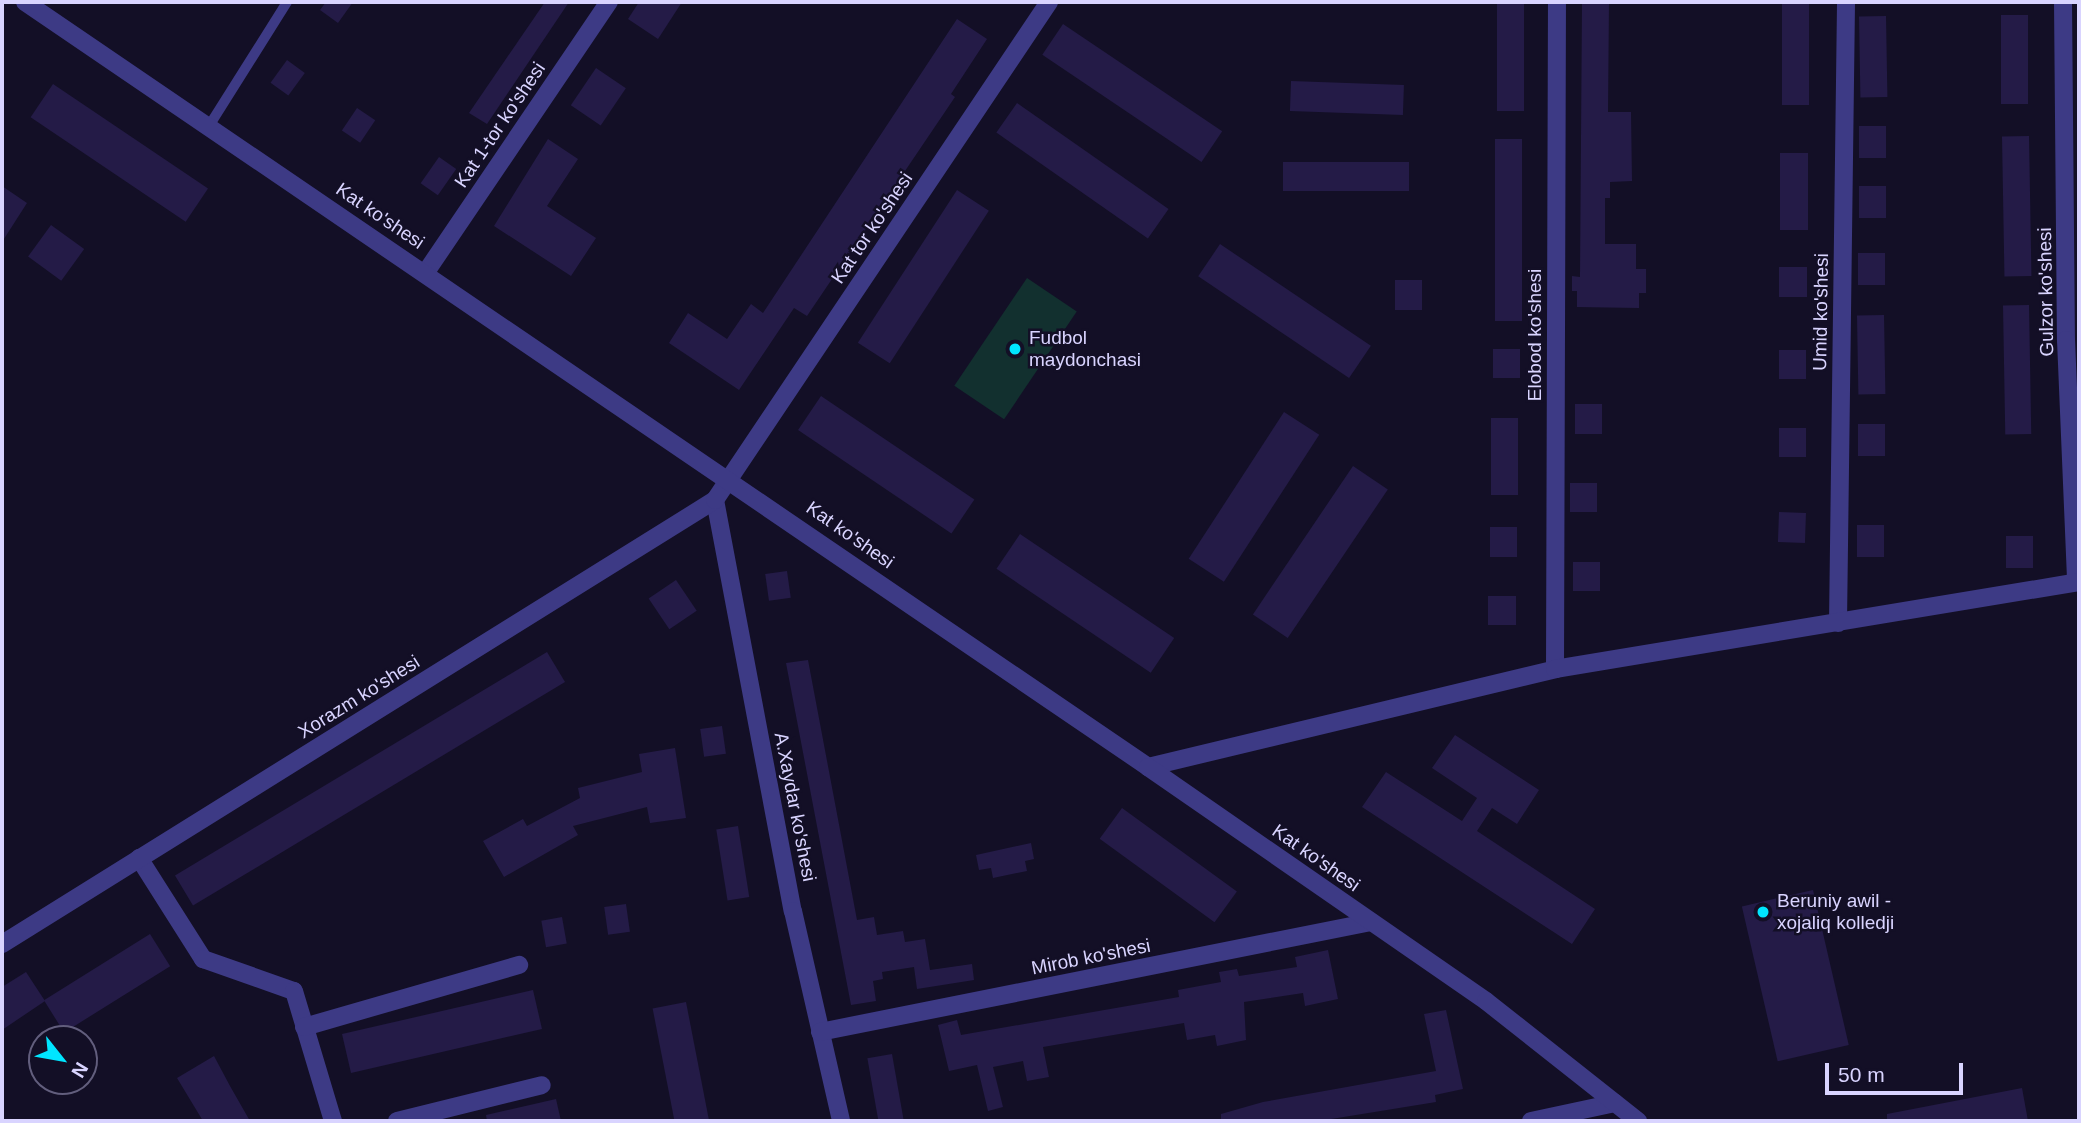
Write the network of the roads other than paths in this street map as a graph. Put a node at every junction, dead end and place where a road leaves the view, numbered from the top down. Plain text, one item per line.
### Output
1 (24, 2) edge
2 (287, 2) edge
3 (609, 2) edge
4 (1049, 2) edge
5 (1557, 2) edge
6 (1846, 2) edge
7 (2063, 2) edge
8 (2072, 106) edge
9 (209, 126) junction
10 (426, 272) junction
11 (730, 478) junction
12 (715, 500) junction
13 (2078, 582) edge
14 (1838, 623) junction
15 (1555, 669) junction
16 (1148, 766) junction
17 (139, 858) junction
18 (1371, 922) junction
19 (2, 944) edge
20 (519, 965) dead end
21 (304, 1027) junction
22 (820, 1032) junction
23 (542, 1085) dead end
24 (1615, 1103) junction
25 (333, 1121) edge
26 (397, 1121) edge
27 (841, 1121) edge
28 (1531, 1121) edge
29 (1638, 1121) edge

1 - 9 street, Kat ko'shesi
2 - 9 lane
3 - 10 street, Kat 1-tor ko'shesi
4 - 11 street, Kat tor ko'shesi
5 - 15 street, Elobod ko'shesi
6 - 14 street, Umid ko'shesi
7 - 8 street, Gulzor ko'shesi
8 - 13 street, Gulzor ko'shesi
9 - 10 street, Kat ko'shesi
10 - 11 street, Kat ko'shesi
11 - 12 street, Xorazm ko'shesi
11 - 16 street, Kat ko'shesi
12 - 17 street, Xorazm ko'shesi
12 - 22 street, A.Xaydar ko'shesi
13 - 14 street
14 - 15 street
15 - 16 street
16 - 18 street, Kat ko'shesi
17 - 19 street, Xorazm ko'shesi
17 - 21 street
18 - 22 street, Mirob ko'shesi
18 - 24 street, Kat ko'shesi
20 - 21 street
21 - 25 street
22 - 27 street, A.Xaydar ko'shesi
23 - 26 street
24 - 28 street
24 - 29 street, Kat ko'shesi

